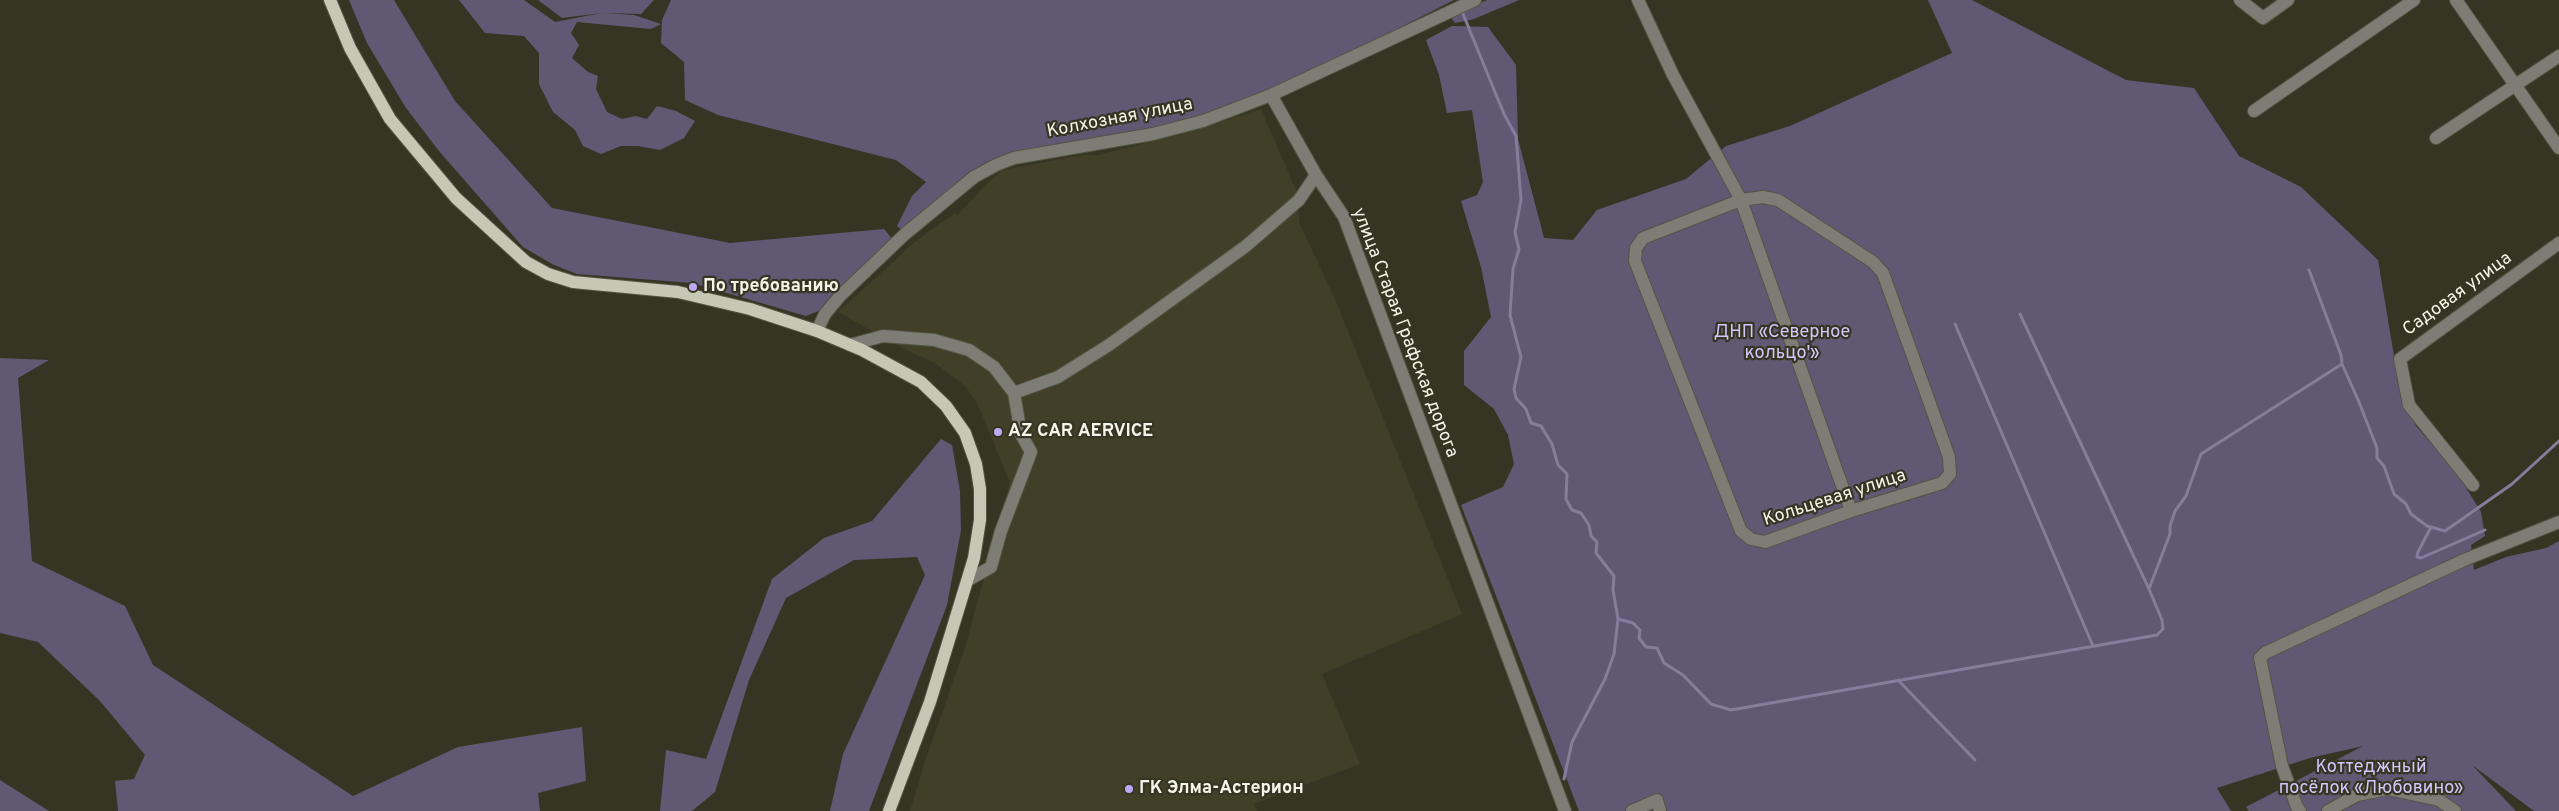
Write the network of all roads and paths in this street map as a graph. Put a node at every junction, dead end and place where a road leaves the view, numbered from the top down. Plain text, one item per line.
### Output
1 (330, 0) edge
2 (1638, 0) edge
3 (2240, 0) edge
4 (2288, 0) edge
5 (2414, 0) edge
6 (2456, 0) edge
7 (1472, 1) edge
8 (2559, 56) edge
9 (2515, 84) junction
10 (1270, 95) junction
11 (2254, 111) dead end
12 (2436, 138) dead end
13 (2559, 148) edge
14 (1316, 175) junction
15 (1741, 200) junction
16 (2559, 243) edge
17 (817, 332) junction
18 (850, 345) junction
19 (1014, 393) junction
20 (2473, 485) dead end
21 (1851, 511) junction
22 (2559, 522) edge
23 (970, 579) junction
24 (1658, 806) edge
25 (889, 811) edge
26 (1565, 811) edge
27 (1632, 811) edge
28 (2300, 811) edge
29 (2328, 811) edge
30 (2455, 811) edge

1 - 17 main road
2 - 15 street
3 - 4 street
5 - 11 street
6 - 9 street
7 - 10 street, Колхозная улица
8 - 9 street
9 - 12 street
9 - 13 street
10 - 14 street, улица Старая Графская дорога
10 - 17 street, Колхозная улица
14 - 19 street
14 - 26 street, улица Старая Графская дорога
15 - 21 street
15 - 21 street, Кольцевая улица
15 - 21 street, Кольцевая улица
16 - 20 street, Садовая улица
17 - 18 main road
18 - 19 street
18 - 23 main road
19 - 23 street
22 - 28 street
23 - 25 main road
24 - 27 street
29 - 30 street

